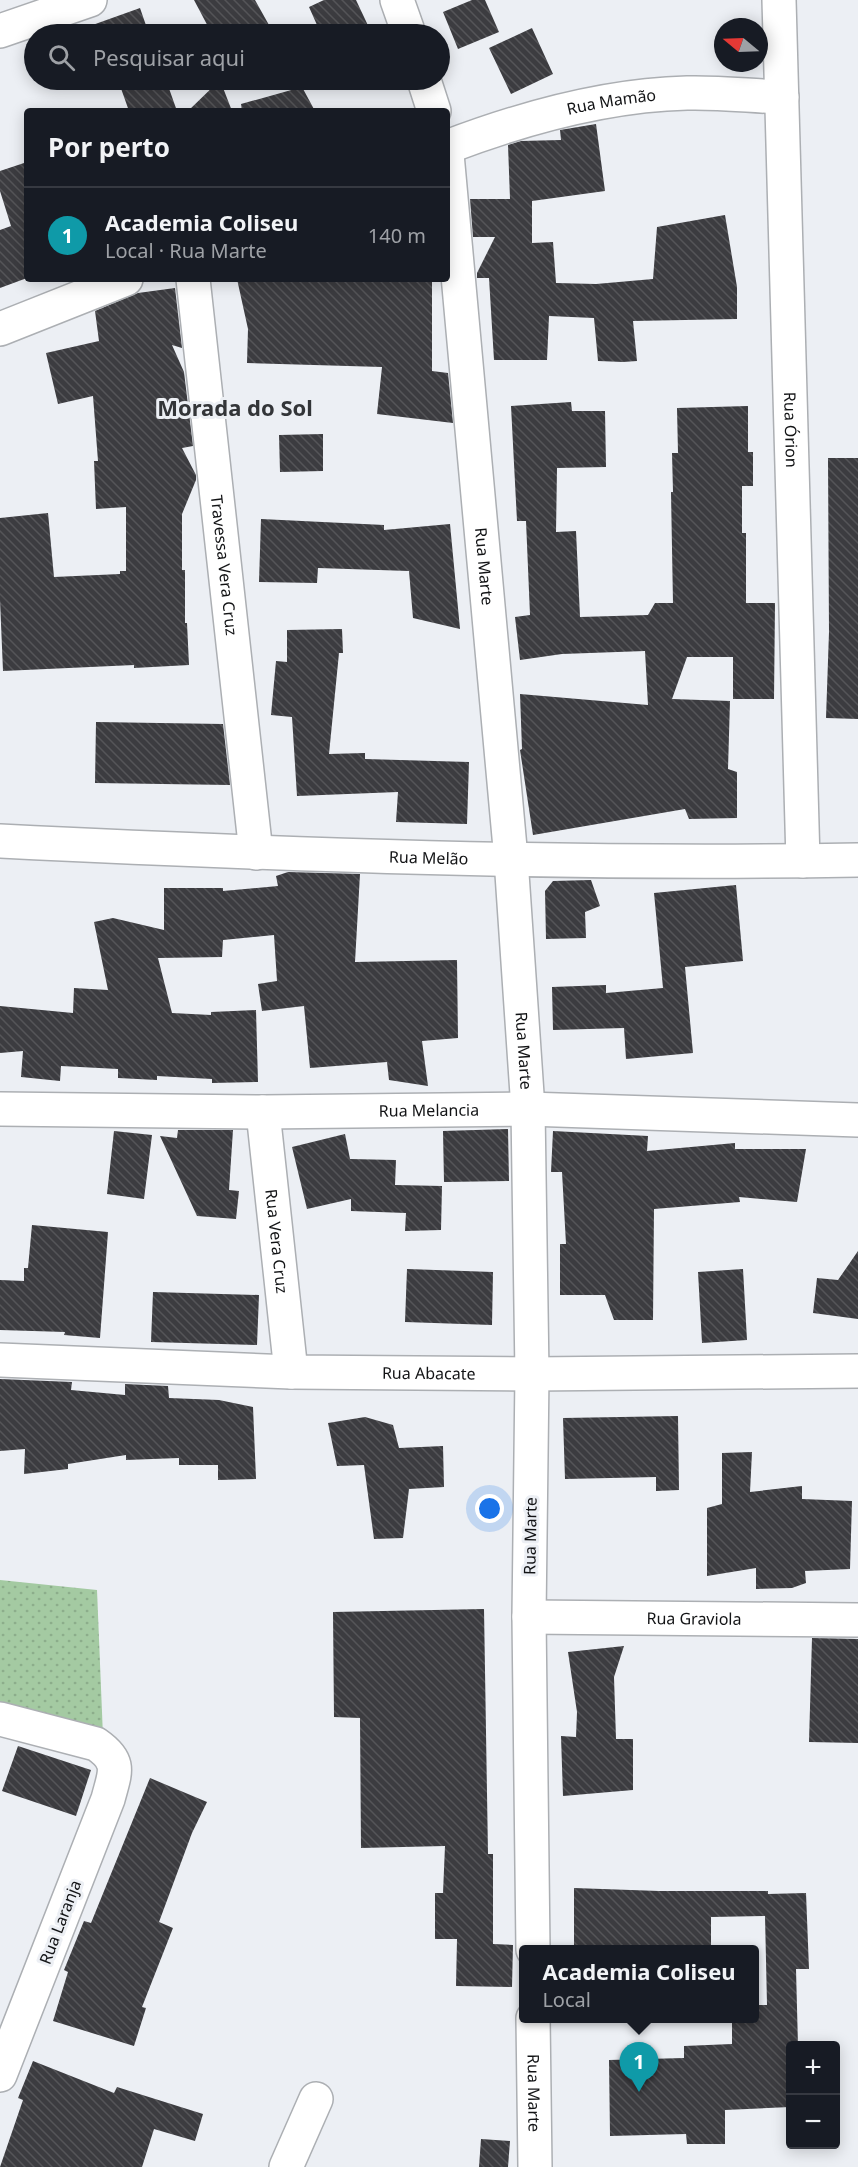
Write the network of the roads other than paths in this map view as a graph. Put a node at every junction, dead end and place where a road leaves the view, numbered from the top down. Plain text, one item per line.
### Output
1 (90, 0) edge
2 (397, 0) edge
3 (779, 0) edge
4 (405, 24) edge
5 (0, 31) edge
6 (427, 90) edge
7 (782, 97) junction
8 (433, 108) edge
9 (450, 146) edge
10 (450, 187) edge
11 (118, 282) edge
12 (193, 282) edge
13 (0, 329) edge
14 (1, 834) edge
15 (256, 853) junction
16 (511, 859) junction
17 (803, 861) junction
18 (858, 861) edge
19 (0, 1109) edge
20 (528, 1109) junction
21 (263, 1112) junction
22 (858, 1120) edge
23 (0, 1360) edge
24 (858, 1371) edge
25 (291, 1372) junction
26 (532, 1374) junction
27 (529, 1617) junction
28 (858, 1620) edge
29 (0, 1719) edge
30 (533, 1945) edge
31 (533, 2023) edge
32 (0, 2075) edge
33 (316, 2099) dead end
34 (285, 2167) edge
35 (535, 2167) edge

1 - 5 street
2 - 4 street
3 - 7 street, Rua Órion
6 - 8 street
7 - 9 street, Rua Mamão
7 - 17 street, Rua Órion
10 - 16 street, Rua Marte
11 - 13 street
12 - 15 street, Travessa Vera Cruz
14 - 15 street, Rua Melão
15 - 16 street, Rua Melão
16 - 17 street, Rua Melão
16 - 20 street, Rua Marte
17 - 18 street, Rua Melão
19 - 21 street, Rua Melancia
20 - 21 street, Rua Melancia
20 - 22 street, Rua Melancia
20 - 26 street, Rua Marte
21 - 25 street, Rua Vera Cruz
23 - 25 street, Rua Abacate
24 - 26 street, Rua Abacate
25 - 26 street, Rua Abacate
26 - 27 street, Rua Marte
27 - 28 street, Rua Graviola
27 - 30 street, Rua Marte
29 - 32 street, Rua Laranja
31 - 35 street, Rua Marte
33 - 34 street

